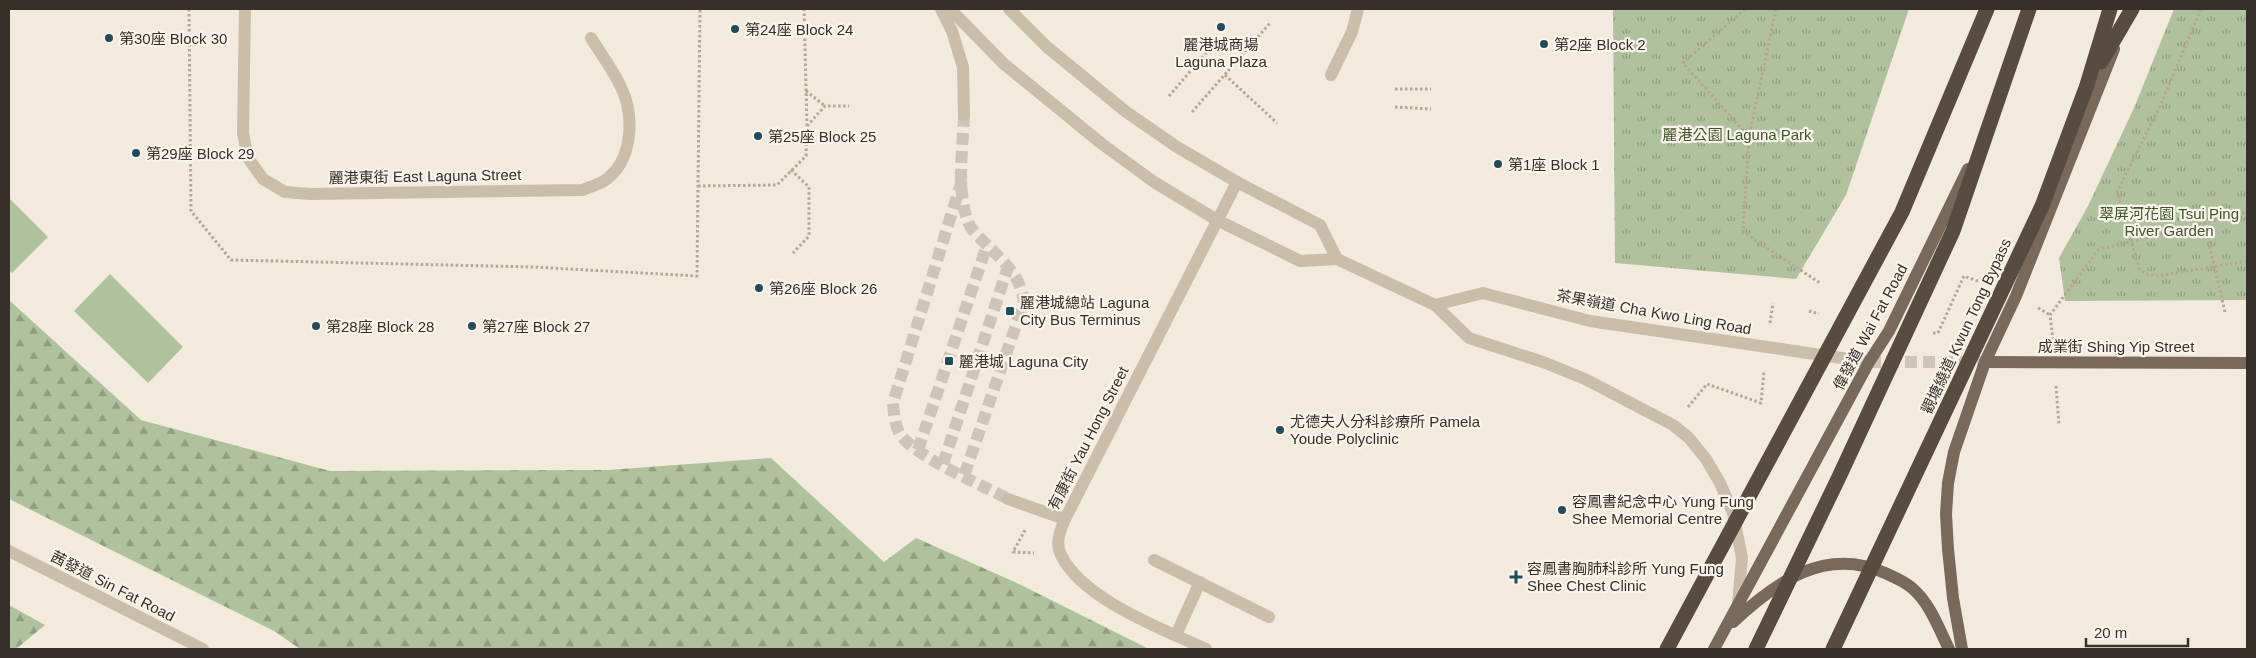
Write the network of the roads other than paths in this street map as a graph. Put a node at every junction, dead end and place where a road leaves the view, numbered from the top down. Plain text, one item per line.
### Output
1 (244, 9) edge
2 (941, 9) edge
3 (950, 9) edge
4 (1009, 9) edge
5 (1358, 9) edge
6 (2030, 9) edge
7 (2110, 9) edge
8 (2131, 9) edge
9 (1988, 12) edge
10 (591, 38) dead end
11 (1330, 75) dead end
12 (2088, 85) junction
13 (964, 115) tunnel mouth
14 (1237, 182) junction
15 (1217, 220) junction
16 (1336, 259) junction
17 (1435, 305) junction
18 (1869, 362) junction
19 (1985, 362) junction
20 (2247, 363) edge
21 (1008, 499) tunnel mouth
22 (1064, 519) junction
23 (9, 551) edge
24 (1154, 560) dead end
25 (1200, 582) junction
26 (1738, 603) junction
27 (1269, 617) dead end
28 (1726, 628) junction
29 (1176, 635) junction
30 (203, 649) edge
31 (1206, 649) edge
32 (1667, 649) edge
33 (1714, 649) edge
34 (1756, 649) edge
35 (1833, 649) edge
36 (1949, 649) edge
37 (1962, 649) edge

1 - 10 street, 麗港東街 East Laguna Street
2 - 13 street
3 - 15 street
4 - 14 street
5 - 11 street
6 - 18 main road, 偉發道 Wai Fat Road
6 - 34 highway
7 - 12 highway, 觀塘繞道 Kwun Tong Bypass
8 - 12 highway
8 - 19 main road
9 - 32 highway
12 - 35 highway, 觀塘繞道 Kwun Tong Bypass
14 - 15 street, 有康街 Yau Hong Street
14 - 16 street
15 - 16 street
15 - 22 street, 有康街 Yau Hong Street
16 - 17 street
17 - 18 street, 茶果嶺道 Cha Kwo Ling Road
17 - 26 street
18 - 26 main road, 偉發道 Wai Fat Road
19 - 20 main road, 成業街 Shing Yip Street
19 - 37 main road
21 - 22 street
22 - 29 street, 有康街 Yau Hong Street
23 - 30 street, 茜發道 Sin Fat Road
24 - 25 street
25 - 27 street
25 - 29 street
26 - 28 main road, 偉發道 Wai Fat Road
28 - 33 main road, 偉發道 Wai Fat Road
28 - 36 main road
29 - 31 street, 有康街 Yau Hong Street

